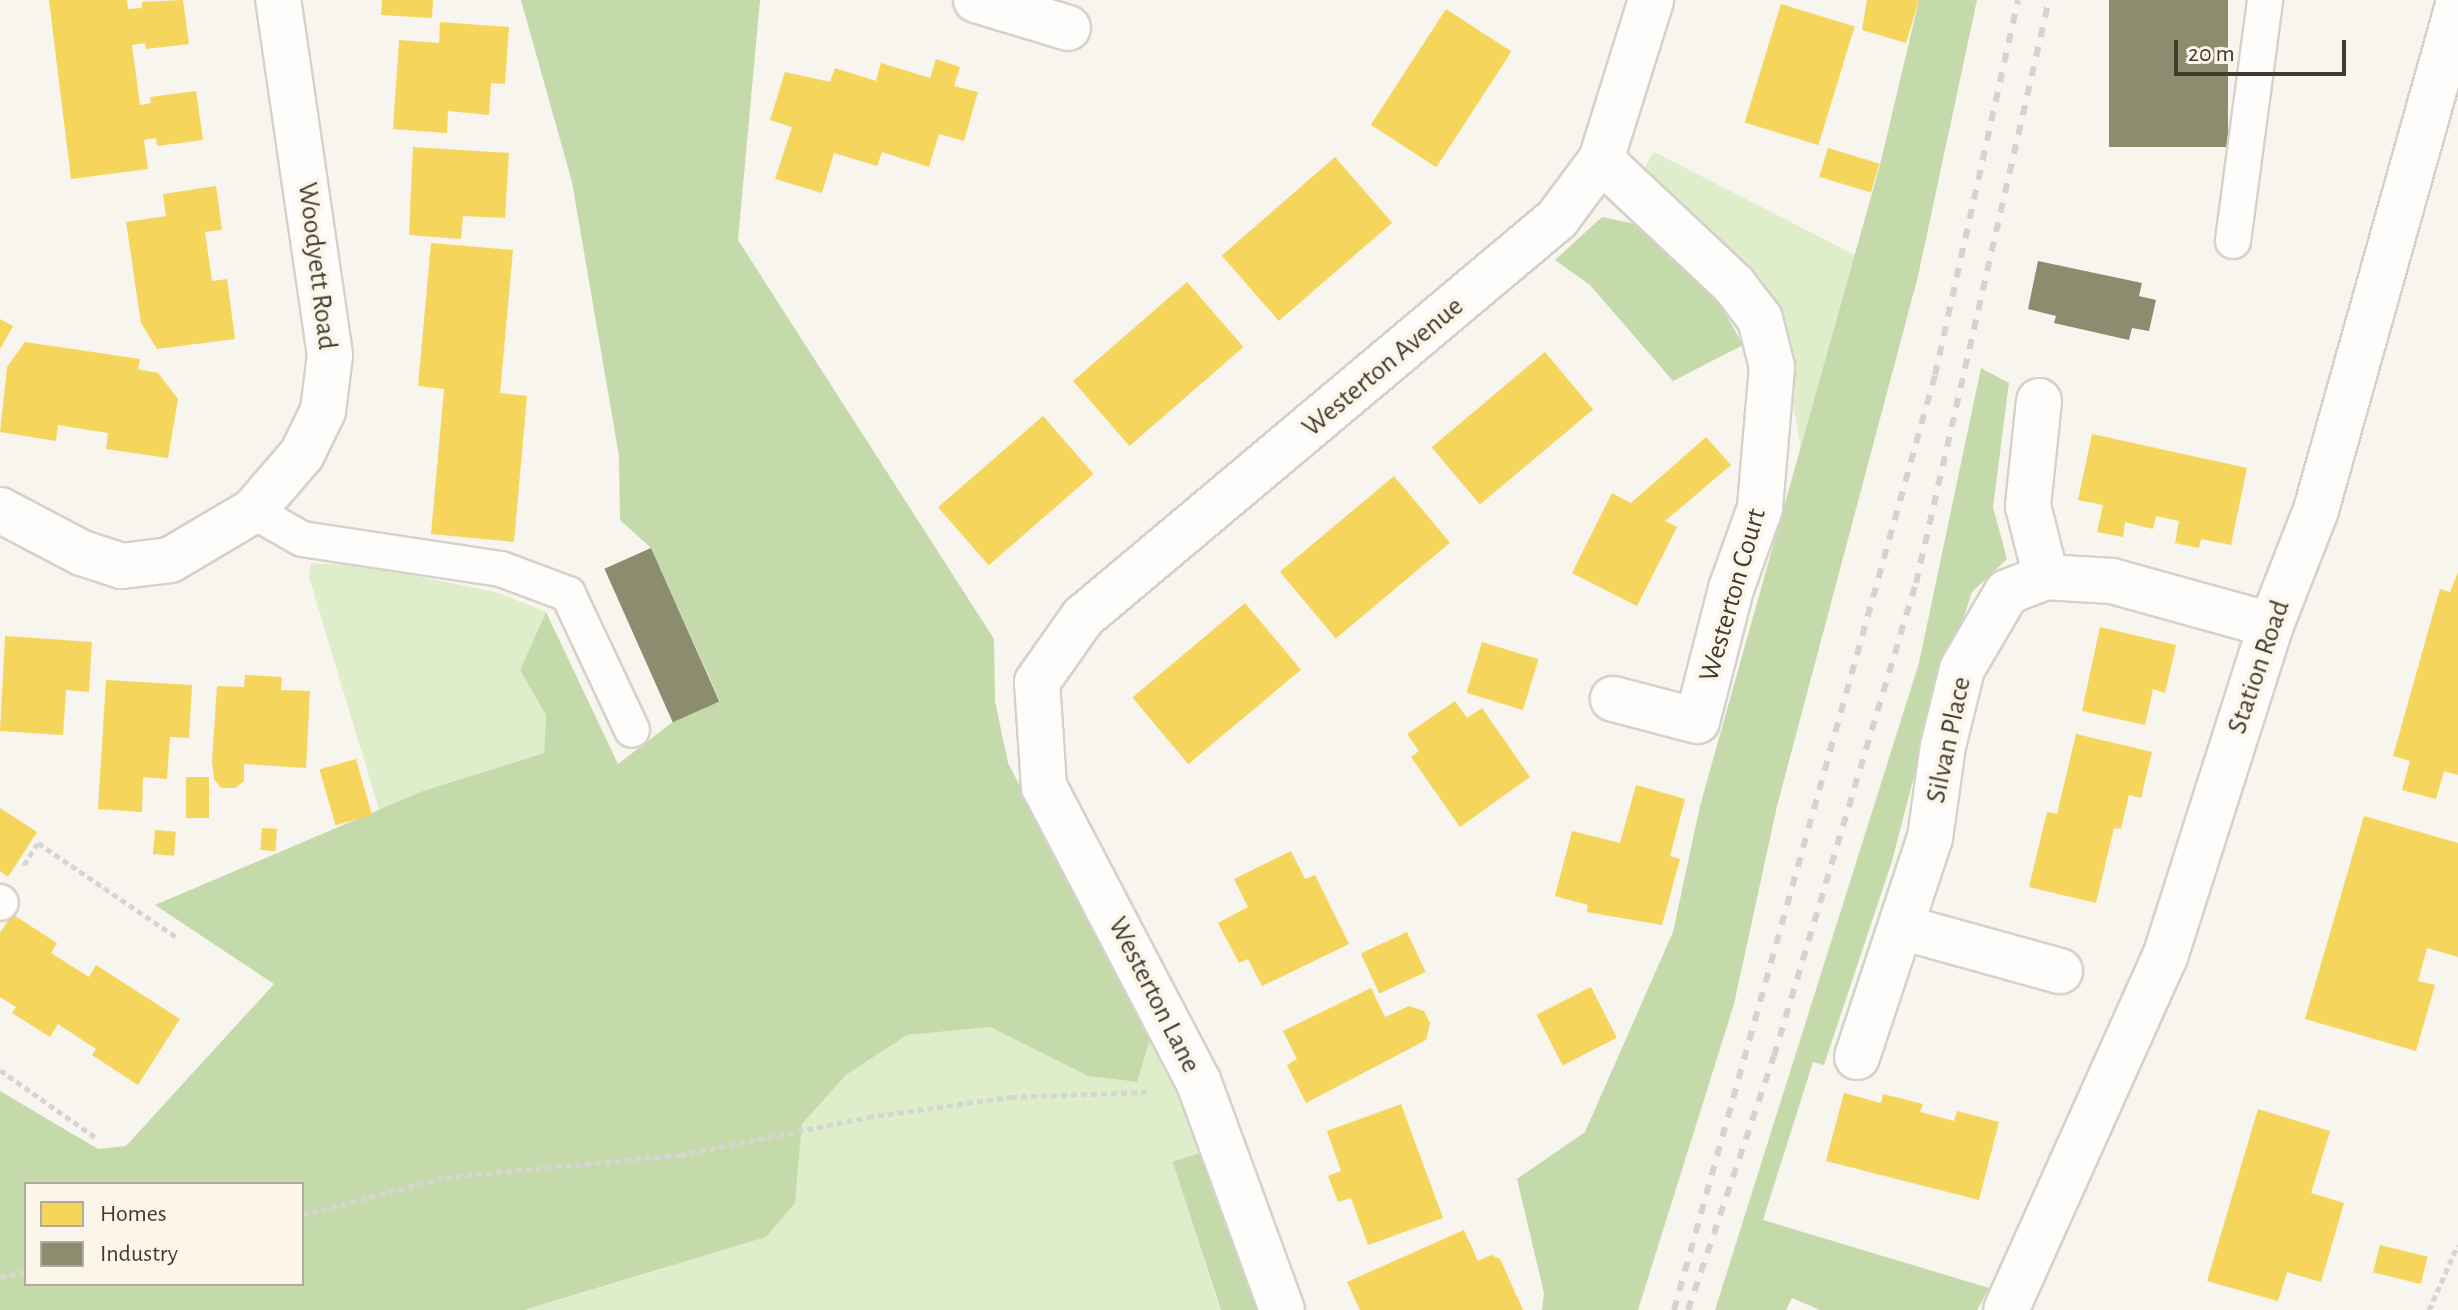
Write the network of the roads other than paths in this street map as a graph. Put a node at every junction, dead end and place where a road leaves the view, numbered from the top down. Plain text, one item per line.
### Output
1 (278, 0) edge
2 (976, 0) edge
3 (1651, 0) edge
4 (2265, 0) edge
5 (2458, 5) edge
6 (1068, 28) dead end
7 (1601, 160) junction
8 (2233, 241) dead end
9 (2039, 401) dead end
10 (0, 510) edge
11 (253, 511) junction
12 (2046, 577) junction
13 (2271, 625) junction
14 (1037, 682) joint
15 (1613, 699) dead end
16 (632, 730) dead end
17 (1901, 927) junction
18 (2060, 971) dead end
19 (1857, 1057) dead end
20 (1282, 1310) edge
21 (2006, 1310) edge

1 - 11 street, Woodyett Road
2 - 6 street
3 - 7 street, Westerton Avenue
4 - 8 lane
5 - 13 street, Station Road
7 - 14 street, Westerton Avenue
7 - 15 street, Westerton Court
9 - 12 street
10 - 11 street, Woodyett Road
11 - 16 lane
12 - 13 street, Silvan Place
12 - 17 street, Silvan Place
13 - 21 street, Station Road
14 - 20 street, Westerton Lane
17 - 18 street
17 - 19 street, Silvan Place

